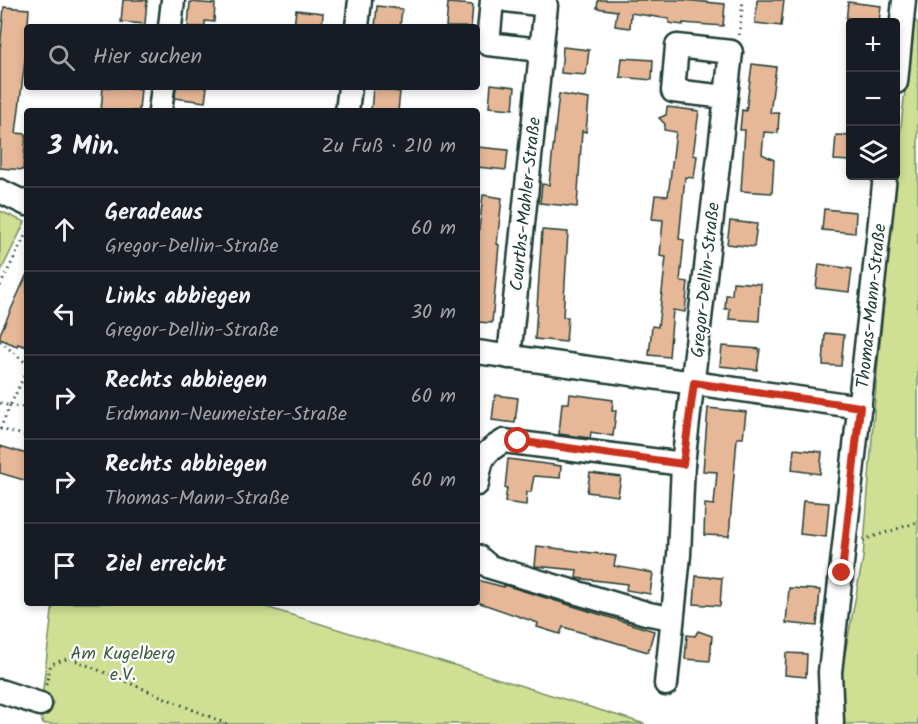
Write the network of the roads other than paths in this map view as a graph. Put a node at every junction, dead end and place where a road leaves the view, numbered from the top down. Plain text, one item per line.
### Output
1 (173, 0) edge
2 (360, 0) edge
3 (492, 0) edge
4 (506, 0) edge
5 (904, 0) edge
6 (170, 24) edge
7 (357, 24) edge
8 (541, 50) junction
9 (897, 72) edge
10 (163, 90) edge
11 (350, 90) edge
12 (726, 97) junction
13 (160, 108) edge
14 (347, 108) edge
15 (885, 180) edge
16 (0, 190) edge
17 (24, 202) edge
18 (480, 352) edge
19 (509, 357) junction
20 (694, 383) junction
21 (860, 407) junction
22 (683, 464) junction
23 (480, 466) edge
24 (480, 559) edge
25 (672, 618) junction
26 (666, 684) dead end
27 (0, 691) edge
28 (40, 704) road end
29 (832, 723) edge

1 - 6 street
2 - 7 street
3 - 8 street
4 - 8 street, Courths-Mahler-Straße
5 - 9 street
8 - 19 street, Courths-Mahler-Straße
10 - 13 street
11 - 14 street
12 - 12 street, Gregor-Dellin-Straße
12 - 20 street, Gregor-Dellin-Straße
15 - 21 street, Thomas-Mann-Straße
16 - 17 street
18 - 19 street
19 - 20 street
20 - 21 street
20 - 22 street, Gregor-Dellin-Straße
21 - 29 street, Thomas-Mann-Straße
22 - 23 street
22 - 25 street, Gregor-Dellin-Straße
24 - 25 street
25 - 26 street, Gregor-Dellin-Straße
27 - 28 street

